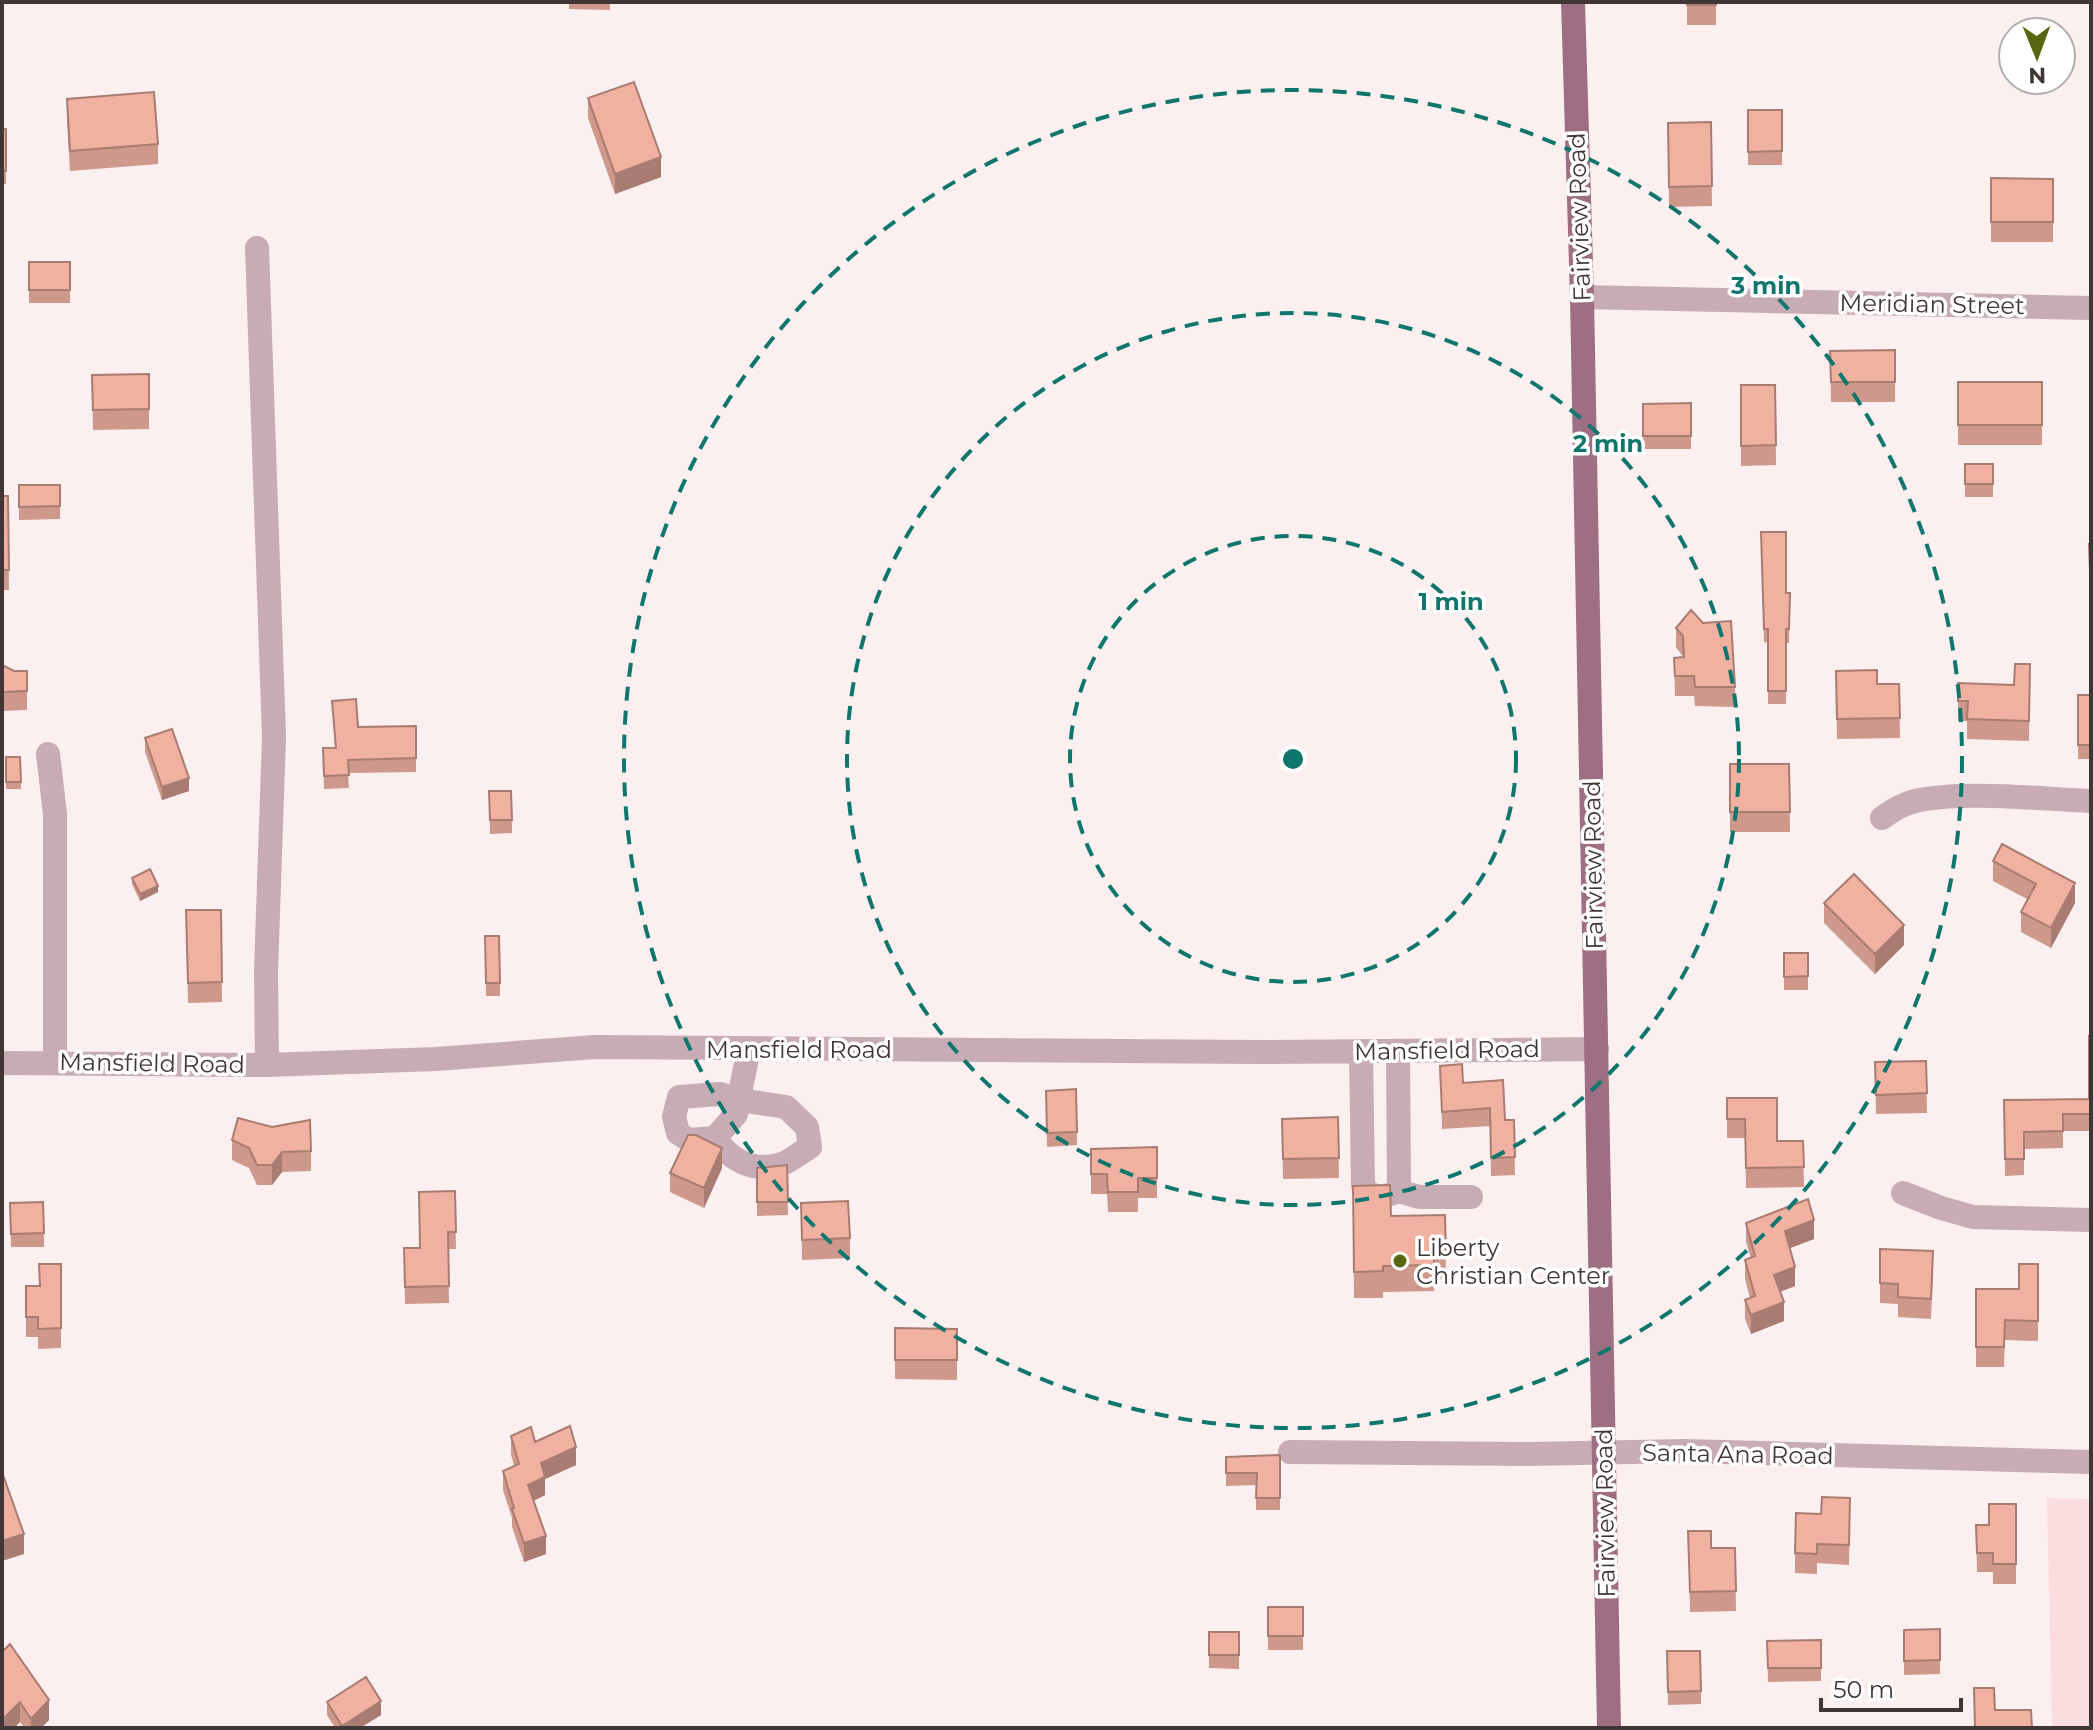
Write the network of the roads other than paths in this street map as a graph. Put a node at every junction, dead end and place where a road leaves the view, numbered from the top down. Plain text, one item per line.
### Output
1 (1573, 2) edge
2 (257, 248) dead end
3 (1582, 297) junction
4 (2091, 308) edge
5 (48, 754) dead end
6 (2091, 801) edge
7 (1882, 818) dead end
8 (749, 1048) junction
9 (1597, 1049) junction
10 (1361, 1051) junction
11 (1398, 1051) junction
12 (55, 1062) junction
13 (2, 1063) edge
14 (267, 1065) junction
15 (739, 1100) junction
16 (715, 1138) junction
17 (1398, 1191) junction
18 (1903, 1193) dead end
19 (1471, 1197) dead end
20 (2091, 1220) edge
21 (1290, 1452) dead end
22 (1604, 1452) junction
23 (2091, 1462) edge
24 (1609, 1728) edge

1 - 3 main road, Fairview Road
2 - 14 street
3 - 4 street, Meridian Street
3 - 9 main road, Fairview Road
5 - 12 street
6 - 7 street
8 - 10 street, Mansfield Road
8 - 14 street, Mansfield Road
8 - 15 street
9 - 11 street, Mansfield Road
9 - 22 main road, Fairview Road
10 - 11 street, Mansfield Road
10 - 17 street
11 - 17 street
12 - 13 street, Mansfield Road
12 - 14 street, Mansfield Road
15 - 16 street
15 - 16 street
15 - 16 street
17 - 19 street
18 - 20 street
21 - 22 street, Santa Ana Road
22 - 23 street, Santa Ana Road
22 - 24 main road, Fairview Road

